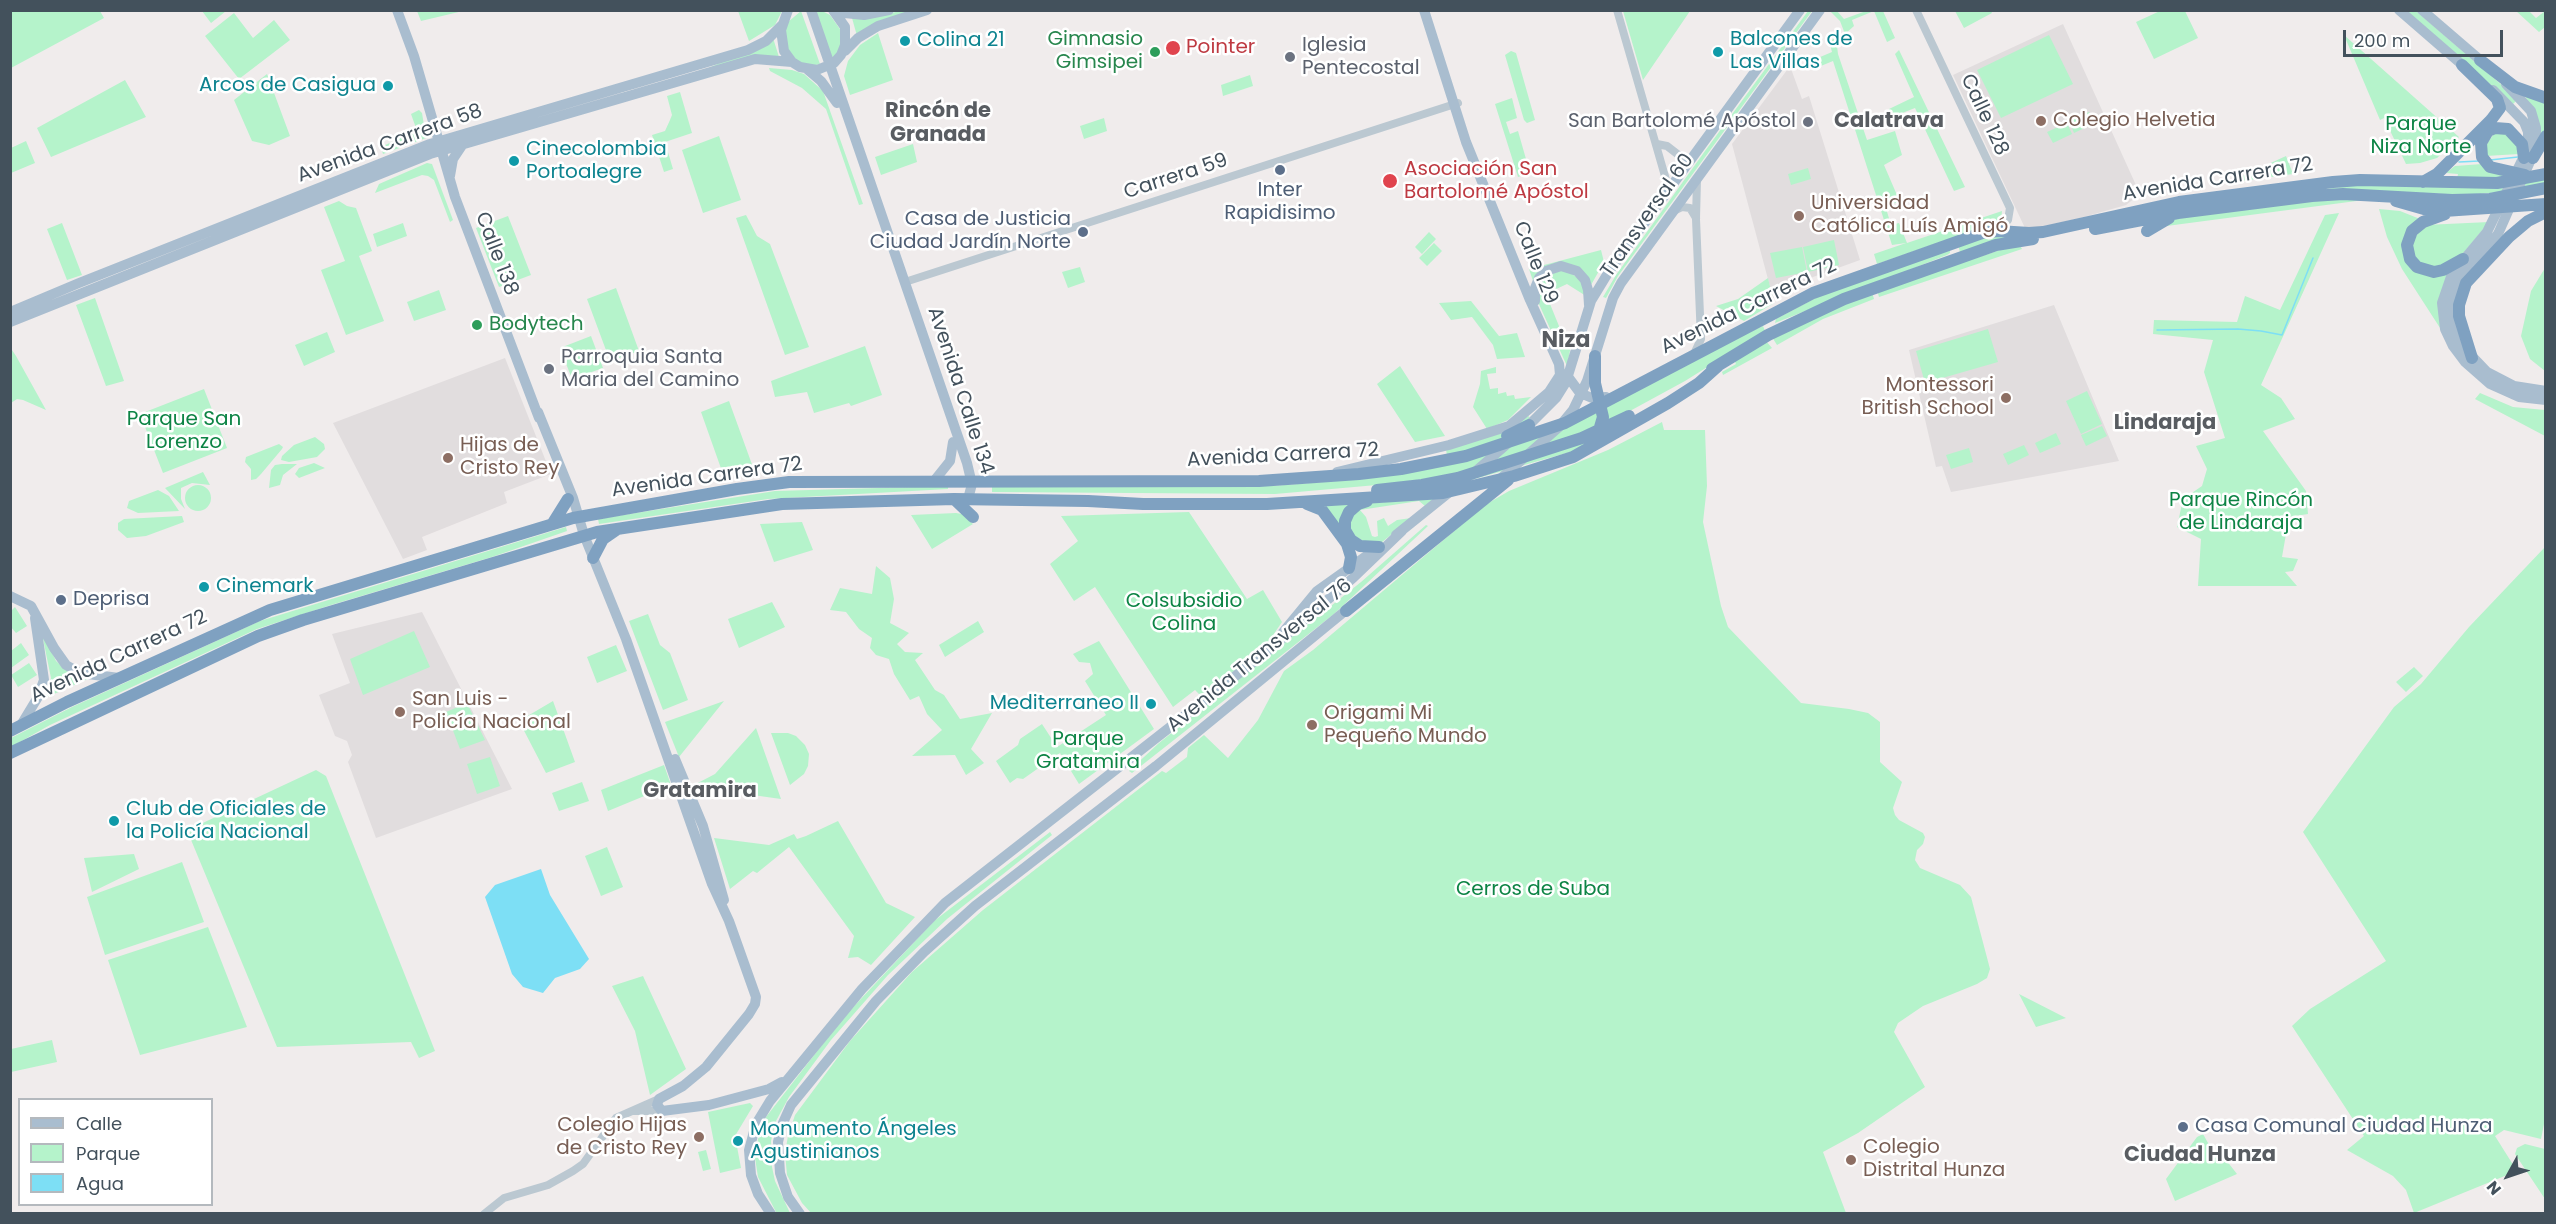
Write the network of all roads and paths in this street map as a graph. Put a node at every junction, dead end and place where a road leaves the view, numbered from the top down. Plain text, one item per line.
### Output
1 (397, 10) edge
2 (403, 10) edge
3 (794, 10) edge
4 (804, 10) edge
5 (811, 10) edge
6 (889, 10) edge
7 (927, 10) edge
8 (1425, 10) edge
9 (1430, 10) edge
10 (1617, 10) edge
11 (1800, 10) edge
12 (1820, 10) edge
13 (1916, 10) edge
14 (2399, 10) edge
15 (2422, 10) edge
16 (834, 11) edge
17 (786, 18) edge
18 (842, 54) junction
19 (2480, 60) junction
20 (792, 62) junction
21 (2462, 65) junction
22 (828, 66) junction
23 (808, 70) junction
24 (839, 97) junction
25 (2544, 97) edge
26 (1456, 104) junction
27 (2546, 136) edge
28 (464, 144) junction
29 (1657, 144) junction
30 (440, 146) junction
31 (2529, 158) junction
32 (1689, 163) junction
33 (2541, 176) edge
34 (1697, 177) junction
35 (450, 182) junction
36 (2422, 182) junction
37 (2546, 188) edge
38 (1669, 190) junction
39 (2380, 196) junction
40 (2546, 198) edge
41 (2490, 199) junction
42 (2546, 204) edge
43 (2456, 211) junction
44 (1672, 212) junction
45 (2546, 212) edge
46 (2178, 213) junction
47 (1696, 219) junction
48 (1998, 231) junction
49 (2147, 231) dead end
50 (1948, 243) junction
51 (2463, 259) junction
52 (1946, 261) junction
53 (905, 282) junction
54 (1535, 301) junction
55 (1588, 309) junction
56 (10, 312) edge
57 (1776, 312) junction
58 (10, 322) edge
59 (1783, 327) junction
60 (1706, 342) junction
61 (1597, 351) junction
62 (2472, 358) junction
63 (1718, 366) junction
64 (1575, 388) junction
65 (2546, 391) edge
66 (1549, 392) junction
67 (1618, 396) junction
68 (2546, 400) edge
69 (538, 412) junction
70 (1529, 425) junction
71 (953, 442) junction
72 (1517, 473) junction
73 (1318, 477) junction
74 (934, 481) junction
75 (968, 481) junction
76 (1383, 497) junction
77 (568, 499) junction
78 (954, 499) junction
79 (968, 499) junction
80 (1088, 501) junction
81 (1297, 503) junction
82 (578, 517) junction
83 (973, 517) dead end
84 (553, 523) junction
85 (619, 528) junction
86 (1402, 530) junction
87 (584, 535) junction
88 (1379, 547) junction
89 (593, 558) junction
90 (1349, 568) junction
91 (1393, 568) joint
92 (10, 596) edge
93 (33, 609) junction
94 (1346, 611) junction
95 (1270, 649) junction
96 (119, 678) junction
97 (16, 728) edge
98 (10, 753) edge
99 (698, 828) junction
100 (729, 921) junction
101 (794, 1072) junction
102 (659, 1099) junction
103 (730, 1099) junction
104 (630, 1110) junction
105 (662, 1111) junction
106 (751, 1175) junction
107 (483, 1214) edge
108 (771, 1214) edge
109 (800, 1214) edge

1 - 30 main road, Calle 138
2 - 30 main road, Calle 138
3 - 17 main road, Avenida Carrera 58
4 - 22 main road, Avenida Calle 134
5 - 22 main road, Avenida Calle 134
6 - 16 main road
7 - 18 main road
8 - 26 main road, Calle 129
9 - 26 main road, Calle 129
10 - 29 street
11 - 32 main road, Transversal 60
12 - 34 main road, Transversal 60
13 - 48 street, Calle 128
14 - 21 main road
15 - 19 main road
16 - 18 main road
17 - 20 main road
17 - 30 main road, Avenida Carrera 58
18 - 22 main road
18 - 24 main road
19 - 25 highway
19 - 31 main road
20 - 23 main road
20 - 28 main road, Avenida Carrera 58
21 - 31 main road
21 - 36 highway
22 - 23 main road
22 - 24 main road, Avenida Calle 134
23 - 24 main road
24 - 53 main road, Avenida Calle 134
24 - 71 main road, Avenida Calle 134
26 - 53 street, Carrera 59
26 - 54 main road, Calle 129
26 - 66 main road, Calle 129
27 - 31 highway
28 - 30 main road, Avenida Carrera 58
28 - 35 main road
29 - 32 street
29 - 38 street
30 - 35 main road, Calle 138
30 - 56 main road, Avenida Carrera 58
30 - 58 main road, Avenida Carrera 58
31 - 33 highway
31 - 51 main road
31 - 62 main road
32 - 38 main road, Transversal 60
33 - 36 highway, Avenida Carrera 72
34 - 44 main road, Transversal 60
34 - 47 street
35 - 69 main road, Calle 138
36 - 48 highway, Avenida Carrera 72
37 - 41 highway, Avenida Carrera 72
38 - 55 main road, Transversal 60
39 - 41 highway, Avenida Carrera 72
39 - 43 highway, Avenida Carrera 72
39 - 46 highway, Avenida Carrera 72
40 - 41 highway
42 - 43 highway, Avenida Carrera 72
43 - 51 highway
44 - 47 street
44 - 61 main road, Transversal 60
45 - 62 highway
46 - 49 highway
46 - 52 highway, Avenida Carrera 72
47 - 60 street
48 - 50 highway, Avenida Carrera 72
50 - 52 highway
50 - 57 highway, Avenida Carrera 72
51 - 68 main road
52 - 59 highway, Avenida Carrera 72
53 - 75 main road, Avenida Calle 134
54 - 55 main road
54 - 64 main road, Calle 129
55 - 70 main road, Transversal 60
57 - 59 highway
57 - 60 highway, Avenida Carrera 72
59 - 63 highway, Avenida Carrera 72
60 - 67 highway, Avenida Carrera 72
61 - 72 highway
61 - 91 main road, Transversal 60
62 - 65 main road
63 - 72 highway, Avenida Carrera 72
63 - 80 highway, Avenida Carrera 72
64 - 66 main road
64 - 67 main road
66 - 73 main road, Calle 129
67 - 73 highway, Avenida Carrera 72
69 - 77 main road, Calle 138
69 - 82 main road, Calle 138
70 - 73 highway
70 - 86 main road, Transversal 60
71 - 74 main road
71 - 75 main road, Avenida Calle 134
72 - 76 highway, Avenida Carrera 72
72 - 94 highway
73 - 75 highway, Avenida Carrera 72
74 - 75 highway, Avenida Carrera 72
74 - 82 highway, Avenida Carrera 72
75 - 79 main road, Avenida Calle 134
76 - 81 highway, Avenida Carrera 72
76 - 88 highway
77 - 82 main road, Calle 138
77 - 84 highway
78 - 79 highway, Avenida Carrera 72
78 - 83 highway
78 - 85 highway, Avenida Carrera 72
79 - 80 highway, Avenida Carrera 72
80 - 81 highway, Avenida Carrera 72
81 - 90 highway
82 - 84 highway, Avenida Carrera 72
82 - 87 main road, Calle 138
84 - 96 highway, Avenida Carrera 72
85 - 87 highway, Avenida Carrera 72
85 - 89 highway
86 - 88 main road, Avenida Transversal 76
86 - 95 main road, Avenida Transversal 76
87 - 89 main road, Calle 138
87 - 98 highway, Avenida Carrera 72
88 - 90 main road, Avenida Transversal 76
89 - 99 main road, Calle 138
90 - 95 main road, Avenida Transversal 76
91 - 94 main road, Avenida Transversal 76
92 - 93 main road
93 - 96 main road
93 - 97 main road
94 - 109 main road, Avenida Transversal 76
95 - 101 main road, Avenida Transversal 76
96 - 97 highway, Avenida Carrera 72
99 - 100 main road, Calle 138
99 - 100 main road, Calle 138
100 - 102 main road, Calle 138
101 - 103 main road
101 - 106 main road, Avenida Transversal 76
102 - 104 street
102 - 105 main road
103 - 105 main road
103 - 106 main road
104 - 105 street
104 - 107 street
106 - 108 main road

